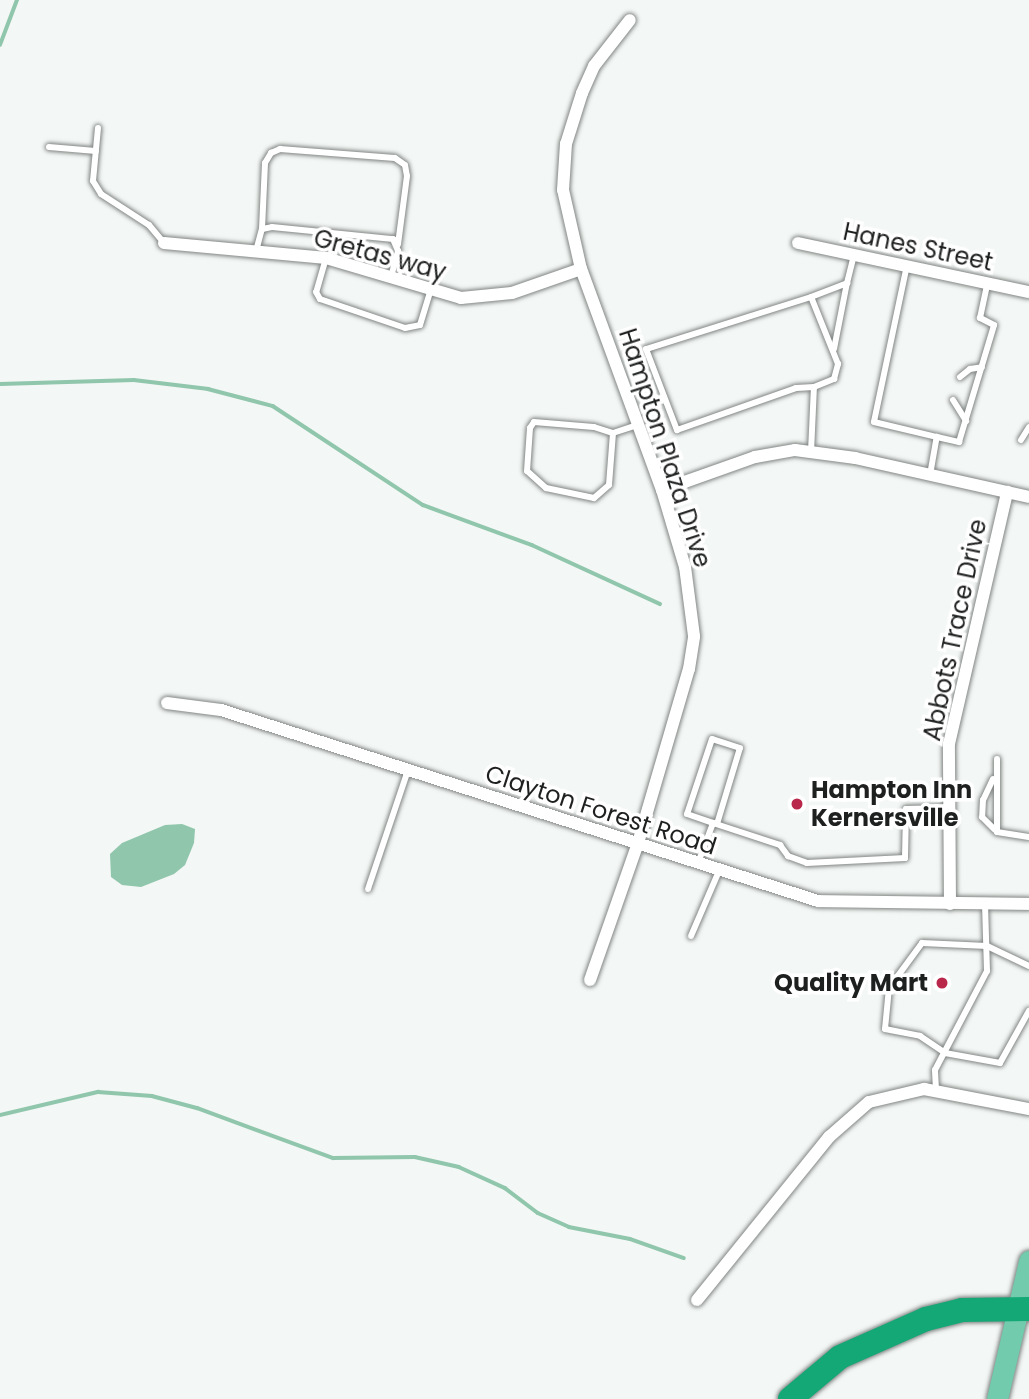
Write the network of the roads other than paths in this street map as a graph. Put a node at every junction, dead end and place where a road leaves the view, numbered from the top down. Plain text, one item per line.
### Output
1 (630, 20) dead end
2 (98, 128) dead end
3 (49, 147) dead end
4 (96, 151) junction
5 (262, 229) junction
6 (164, 243) joint
7 (799, 243) dead end
8 (398, 244) junction
9 (256, 251) junction
10 (854, 255) junction
11 (326, 258) junction
12 (907, 265) junction
13 (581, 270) junction
14 (390, 278) junction
15 (847, 283) junction
16 (987, 284) junction
17 (430, 292) junction
18 (1029, 292) edge
19 (811, 296) junction
20 (834, 349) junction
21 (982, 368) junction
22 (960, 377) dead end
23 (814, 387) junction
24 (953, 400) dead end
25 (965, 421) junction
26 (638, 425) junction
27 (1029, 427) edge
28 (612, 433) junction
29 (937, 437) junction
30 (1021, 440) dead end
31 (811, 452) junction
32 (930, 475) junction
33 (662, 490) junction
34 (1007, 492) junction
35 (1029, 497) edge
36 (167, 703) dead end
37 (997, 759) dead end
38 (408, 770) junction
39 (996, 774) junction
40 (949, 808) junction
41 (715, 823) junction
42 (997, 832) junction
43 (1029, 837) edge
44 (638, 843) junction
45 (698, 863) junction
46 (719, 871) junction
47 (368, 889) dead end
48 (950, 904) junction
49 (1029, 904) edge
50 (985, 905) junction
51 (691, 936) dead end
52 (987, 946) junction
53 (1029, 966) edge
54 (590, 980) dead end
55 (1029, 1011) edge
56 (944, 1053) junction
57 (936, 1090) junction
58 (1029, 1109) edge
59 (1029, 1261) edge
60 (697, 1300) dead end
61 (1023, 1308) edge
62 (790, 1399) edge
63 (997, 1399) edge

1 - 13 street, Hampton Plaza Drive
2 - 4 lane
3 - 4 lane
4 - 6 lane
5 - 8 lane
5 - 8 lane
5 - 9 lane
6 - 9 street, Gretas way
7 - 10 street, Hanes Street
8 - 14 lane
9 - 11 street, Gretas way
10 - 12 street, Hanes Street
10 - 15 lane
11 - 14 street, Gretas way
11 - 17 lane
12 - 16 street, Hanes Street
12 - 29 lane
13 - 17 street, Gretas way
13 - 26 street, Hampton Plaza Drive
14 - 17 street, Gretas way
15 - 19 lane
15 - 20 lane
16 - 18 street, Hanes Street
16 - 21 lane
19 - 20 lane
19 - 23 lane
20 - 23 lane
21 - 22 lane
21 - 25 lane
23 - 31 lane
24 - 25 lane
25 - 29 lane
26 - 28 lane
26 - 33 street, Hampton Plaza Drive
27 - 30 lane
28 - 28 lane
29 - 32 lane
31 - 32 street
31 - 33 street
32 - 34 street
33 - 44 street, Hampton Plaza Drive
34 - 35 street
34 - 40 street, Abbots Trace Drive
36 - 38 street, Clayton Forest Road
37 - 39 lane
38 - 44 street, Clayton Forest Road
38 - 47 lane
39 - 42 lane
39 - 42 lane
40 - 41 lane
40 - 48 street, Abbots Trace Drive
41 - 41 lane
41 - 45 lane
42 - 43 lane
44 - 45 street, Clayton Forest Road
44 - 54 street, Hampton Plaza Drive
45 - 46 street, Clayton Forest Road
46 - 48 street, Clayton Forest Road
46 - 51 lane
48 - 50 street, Clayton Forest Road
49 - 50 street, Clayton Forest Road
50 - 52 lane
52 - 53 lane
52 - 56 lane
52 - 56 lane
55 - 56 lane
56 - 57 lane
57 - 58 street
57 - 60 street
59 - 61 main road
61 - 62 highway
61 - 63 main road

